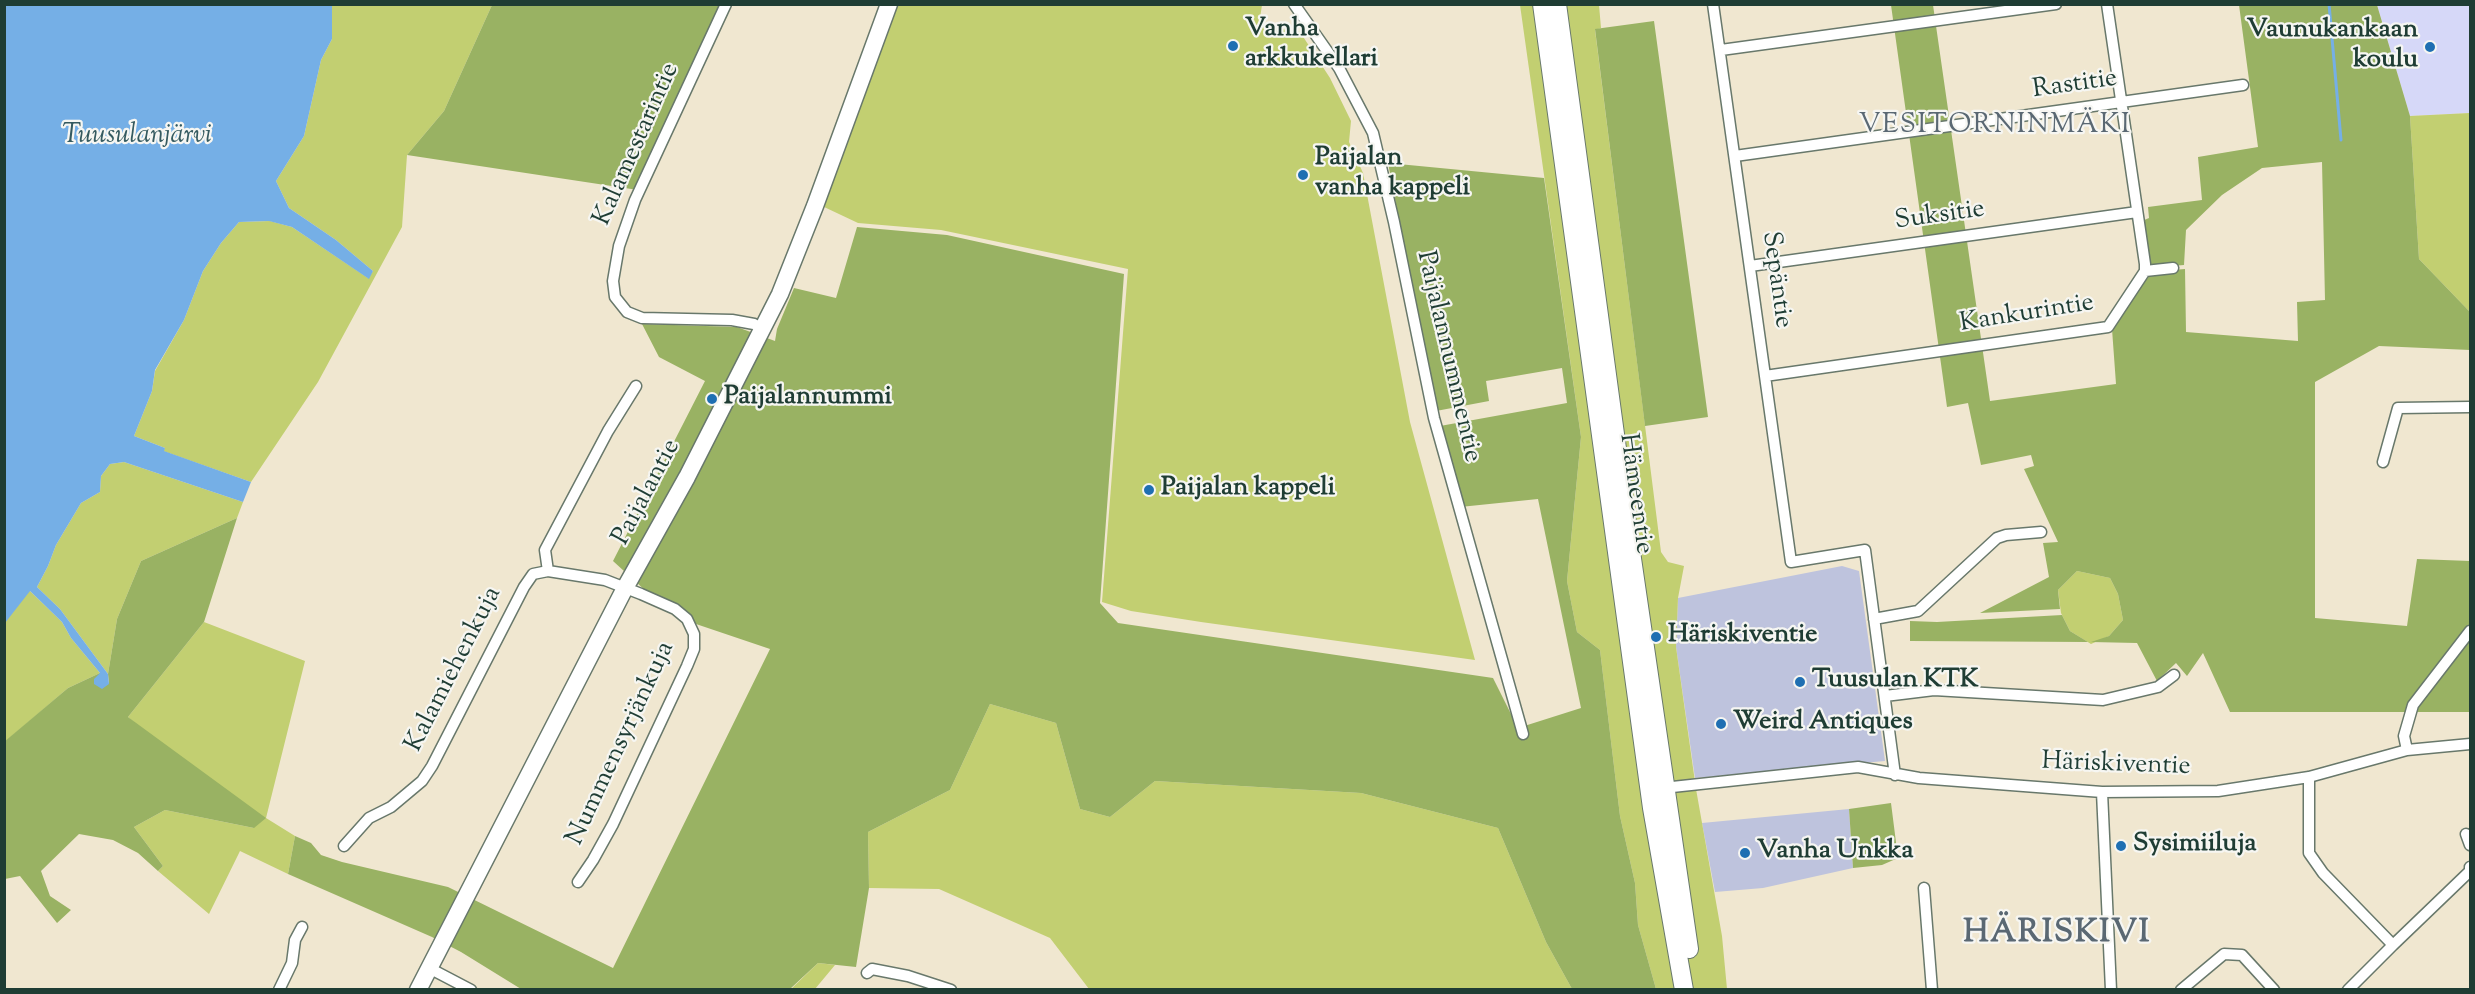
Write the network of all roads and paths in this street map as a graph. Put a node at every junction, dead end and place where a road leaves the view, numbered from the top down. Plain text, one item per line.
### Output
1 (726, 4) edge
2 (889, 4) edge
3 (1294, 4) edge
4 (1542, 4) edge
5 (1557, 4) edge
6 (1713, 4) edge
7 (2056, 4) edge
8 (2107, 4) edge
9 (1721, 50) junction
10 (2243, 85) dead end
11 (2121, 103) junction
12 (1734, 156) junction
13 (2137, 212) junction
14 (1750, 267) junction
15 (2173, 268) dead end
16 (2145, 271) junction
17 (762, 329) junction
18 (1765, 376) junction
19 (636, 386) dead end
20 (2470, 408) edge
21 (2383, 462) dead end
22 (2041, 532) dead end
23 (548, 571) junction
24 (626, 588) junction
25 (1874, 619) junction
26 (2470, 631) edge
27 (2174, 675) dead end
28 (1884, 696) junction
29 (1523, 735) dead end
30 (2470, 744) edge
31 (2407, 750) junction
32 (1895, 774) junction
33 (2309, 777) junction
34 (1658, 789) junction
35 (2102, 792) junction
36 (2466, 834) dead end
37 (2470, 845) edge
38 (344, 846) dead end
39 (2470, 867) edge
40 (578, 882) dead end
41 (1924, 888) dead end
42 (302, 927) dead end
43 (2393, 945) junction
44 (429, 968) junction
45 (867, 973) dead end
46 (279, 990) edge
47 (418, 990) edge
48 (471, 990) edge
49 (951, 990) edge
50 (1684, 990) edge
51 (1694, 990) edge
52 (1932, 990) edge
53 (2111, 990) edge
54 (2181, 990) edge
55 (2274, 990) edge
56 (2348, 990) edge

1 - 17 street, Kalamestarintie
2 - 17 street, Paijalantie
3 - 29 street, Paijalannummentie
4 - 34 main road, Hämeentie
5 - 34 main road, Hämeentie
6 - 9 street, Sepäntie
7 - 9 street
8 - 11 street
9 - 12 street, Sepäntie
10 - 11 street, Rastitie
11 - 12 street, Rastitie
11 - 13 street
12 - 14 street, Sepäntie
13 - 14 street, Suksitie
13 - 16 street
14 - 18 street, Sepäntie
15 - 16 street
16 - 18 street, Kankurintie
17 - 24 street, Paijalantie
18 - 25 street, Sepäntie
19 - 23 street
20 - 21 street
22 - 25 street
23 - 24 street
23 - 38 street, Kalamiehenkuja
24 - 40 street, Nummensyrjänkuja
24 - 44 street, Paijalantie
25 - 28 street
26 - 31 street
27 - 28 street
28 - 32 street
30 - 31 street, Häriskiventie
31 - 33 street, Häriskiventie
32 - 34 street, Häriskiventie
32 - 35 street, Häriskiventie
33 - 35 street, Häriskiventie
33 - 43 street
34 - 50 main road, Hämeentie
34 - 51 main road, Hämeentie
35 - 53 street
36 - 37 street
39 - 43 street
41 - 52 street
42 - 46 street
43 - 56 street
44 - 47 street, Paijalantie
44 - 48 street
45 - 49 street
54 - 55 street

